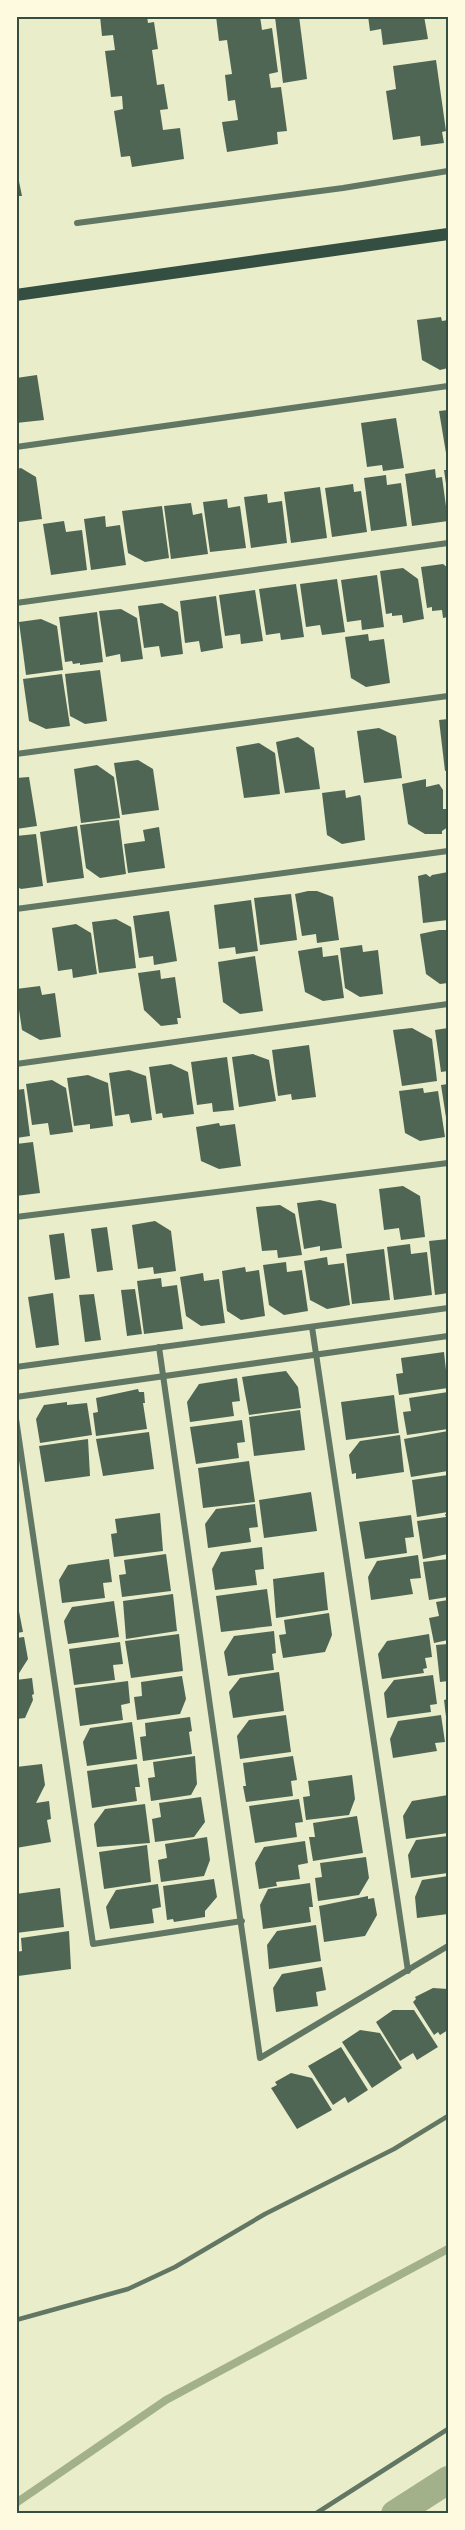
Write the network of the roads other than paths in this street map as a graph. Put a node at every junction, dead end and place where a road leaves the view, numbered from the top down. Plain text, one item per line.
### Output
1 (448, 171) edge
2 (77, 223) dead end
3 (448, 234) edge
4 (16, 295) edge
5 (448, 386) edge
6 (16, 447) edge
7 (448, 543) edge
8 (16, 603) edge
9 (448, 696) edge
10 (16, 754) edge
11 (448, 851) edge
12 (16, 909) edge
13 (448, 1004) edge
14 (16, 1064) edge
15 (448, 1163) edge
16 (16, 1217) edge
17 (448, 1308) edge
18 (312, 1327) junction
19 (448, 1336) edge
20 (159, 1347) junction
21 (316, 1355) junction
22 (16, 1367) edge
23 (163, 1376) junction
24 (16, 1397) edge
25 (16, 1419) edge
26 (242, 1921) junction
27 (448, 1946) edge
28 (408, 1971) junction
29 (448, 2116) edge
30 (16, 2320) edge
31 (448, 2429) edge
32 (315, 2514) edge

1 - 2 street
3 - 4 main road
5 - 6 street
7 - 8 street
9 - 10 street
11 - 12 street
13 - 14 street
15 - 16 street
17 - 18 street
18 - 20 street
18 - 21 street
19 - 21 street
20 - 22 street
20 - 23 street
21 - 23 street
21 - 28 street
23 - 24 street
23 - 26 street
25 - 26 street
26 - 28 street
27 - 28 street
29 - 30 lane
31 - 32 lane

